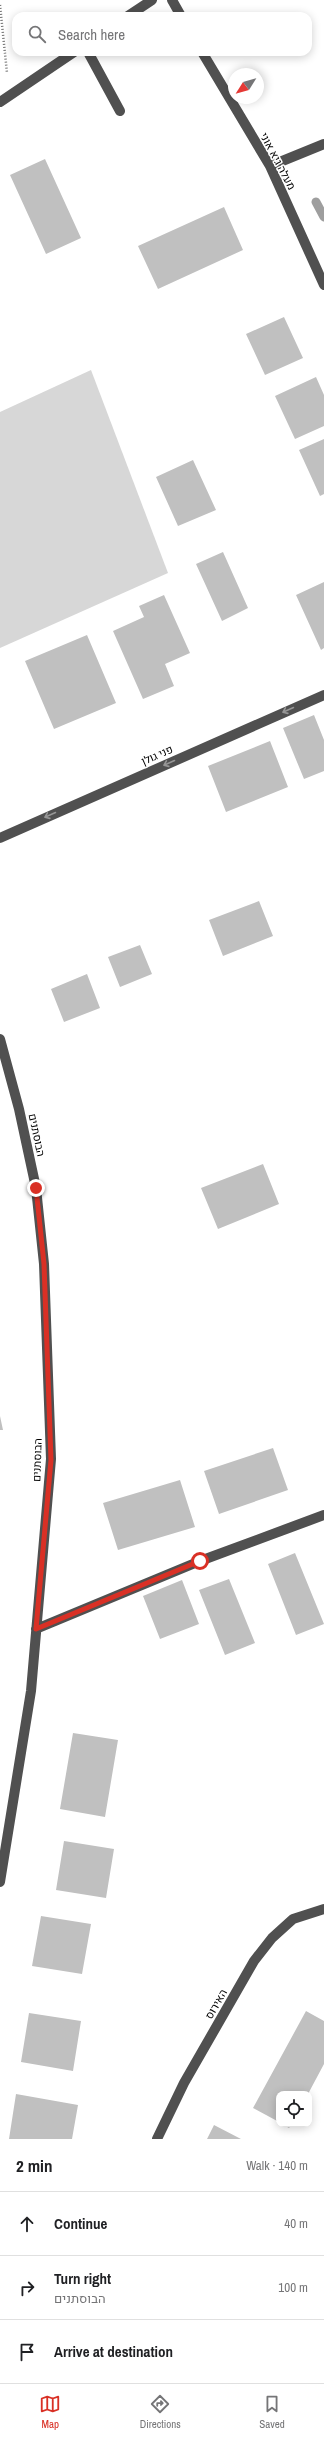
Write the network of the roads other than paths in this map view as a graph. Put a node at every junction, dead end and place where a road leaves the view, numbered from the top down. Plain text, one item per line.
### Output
1 (152, 0) edge
2 (172, 0) edge
3 (134, 12) edge
4 (179, 12) edge
5 (68, 56) edge
6 (90, 56) edge
7 (204, 56) edge
8 (0, 102) edge
9 (120, 111) dead end
10 (324, 144) edge
11 (270, 166) junction
12 (324, 285) edge
13 (324, 694) edge
14 (0, 838) edge
15 (0, 1039) edge
16 (324, 1514) edge
17 (36, 1629) junction
18 (0, 1882) edge
19 (324, 1909) edge
20 (157, 2139) edge

1 - 3 street
2 - 4 street
5 - 8 street
6 - 9 street
7 - 11 street, מעלה גיא אוני
10 - 11 street
11 - 12 street, מעלה גיא אוני
13 -> 14 street, פני גולן
15 - 17 street, הבוסתנים
16 - 17 street
17 - 18 street, הבוסתנים
19 - 20 street, האירוס

